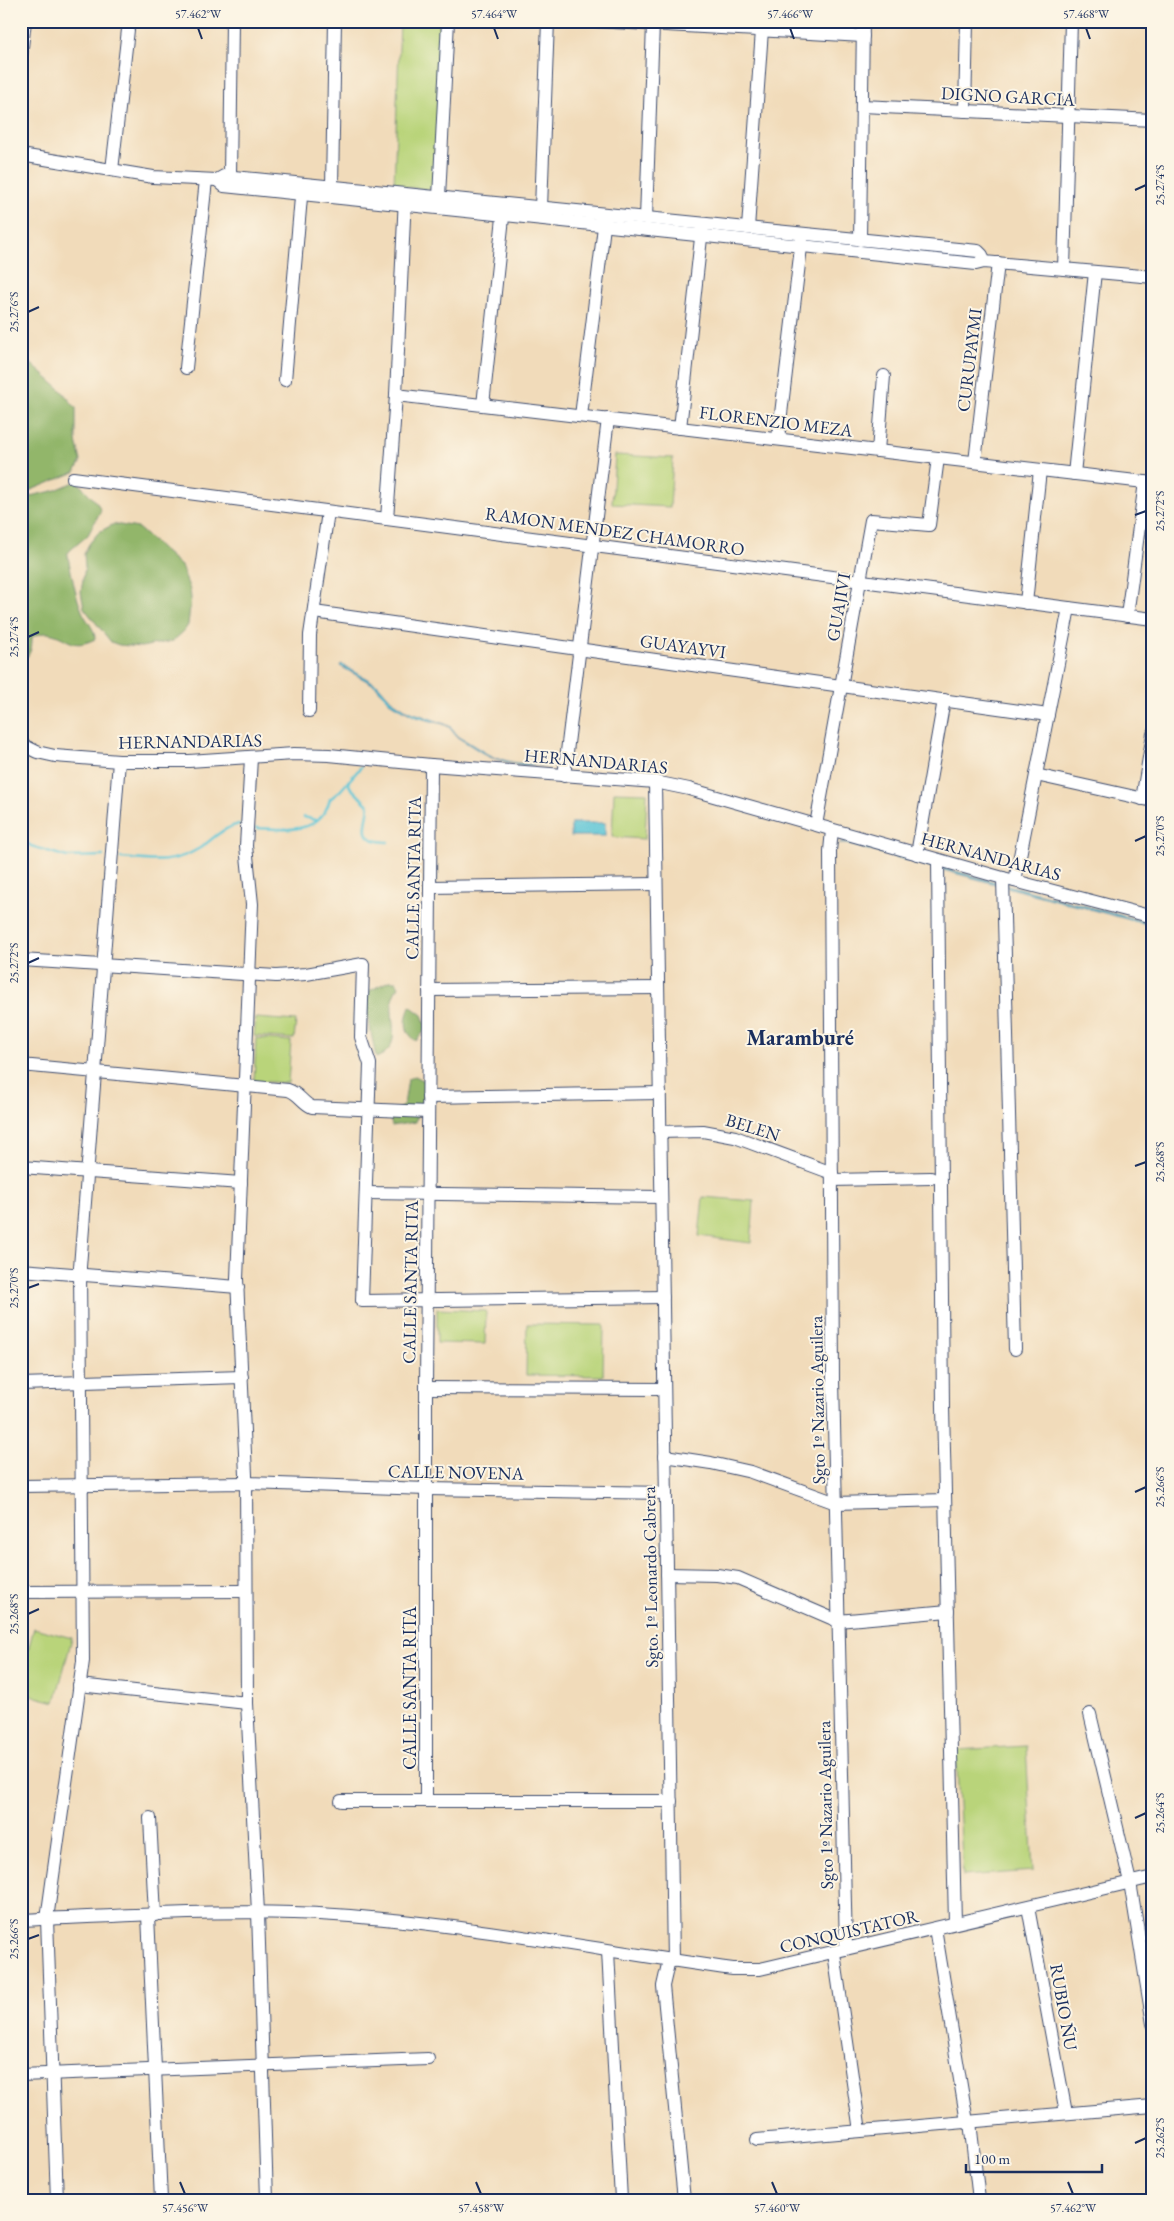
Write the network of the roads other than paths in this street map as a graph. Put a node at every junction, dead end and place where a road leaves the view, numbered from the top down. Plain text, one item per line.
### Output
1 (25, 21) edge
2 (129, 21) edge
3 (232, 21) edge
4 (335, 21) edge
5 (448, 21) edge
6 (548, 21) edge
7 (594, 21) edge
8 (863, 21) edge
9 (967, 21) edge
10 (1071, 21) edge
11 (653, 24) junction
12 (762, 30) junction
13 (863, 36) junction
14 (21, 56) edge
15 (862, 106) junction
16 (965, 111) junction
17 (1068, 116) junction
18 (1153, 120) edge
19 (21, 155) edge
20 (112, 170) junction
21 (230, 176) junction
22 (212, 180) junction
23 (332, 186) junction
24 (302, 189) junction
25 (439, 197) junction
26 (405, 199) junction
27 (541, 208) junction
28 (504, 209) junction
29 (646, 218) junction
30 (604, 220) junction
31 (748, 228) junction
32 (702, 230) junction
33 (802, 240) junction
34 (860, 240) junction
35 (984, 262) junction
36 (998, 263) junction
37 (1064, 269) junction
38 (1095, 272) junction
39 (1153, 277) edge
40 (186, 368) dead end
41 (884, 376) dead end
42 (285, 380) dead end
43 (396, 394) junction
44 (482, 405) junction
45 (581, 416) junction
46 (608, 419) junction
47 (680, 428) junction
48 (778, 439) junction
49 (878, 451) junction
50 (938, 458) junction
51 (975, 462) junction
52 (1040, 470) junction
53 (1074, 474) junction
54 (73, 478) dead end
55 (1149, 483) edge
56 (328, 512) junction
57 (386, 518) junction
58 (592, 546) junction
59 (860, 581) junction
60 (1026, 603) junction
61 (1069, 608) junction
62 (314, 612) junction
63 (1127, 616) junction
64 (1153, 619) edge
65 (579, 649) junction
66 (841, 686) junction
67 (944, 700) junction
68 (309, 711) dead end
69 (1048, 715) junction
70 (1153, 734) edge
71 (21, 744) edge
72 (251, 758) junction
73 (119, 761) junction
74 (432, 765) junction
75 (1036, 774) junction
76 (564, 776) junction
77 (655, 782) junction
78 (1147, 800) edge
79 (816, 825) junction
80 (832, 830) junction
81 (917, 854) junction
82 (938, 860) junction
83 (1002, 878) junction
84 (1015, 881) junction
85 (656, 884) junction
86 (430, 887) junction
87 (1153, 917) edge
88 (21, 960) edge
89 (103, 966) junction
90 (249, 975) junction
91 (658, 988) junction
92 (429, 990) junction
93 (21, 1065) edge
94 (95, 1072) junction
95 (245, 1086) junction
96 (660, 1093) junction
97 (428, 1097) junction
98 (368, 1110) junction
99 (428, 1112) junction
100 (660, 1132) junction
101 (21, 1167) edge
102 (87, 1172) junction
103 (832, 1176) junction
104 (930, 1178) dead end
105 (241, 1183) junction
106 (366, 1193) junction
107 (429, 1194) junction
108 (661, 1195) junction
109 (21, 1270) edge
110 (80, 1274) junction
111 (238, 1286) junction
112 (663, 1297) junction
113 (428, 1300) junction
114 (1015, 1349) dead end
115 (242, 1377) junction
116 (80, 1382) junction
117 (21, 1384) edge
118 (426, 1388) junction
119 (664, 1389) junction
120 (665, 1456) junction
121 (246, 1483) junction
122 (21, 1486) edge
123 (82, 1486) junction
124 (427, 1490) junction
125 (666, 1493) junction
126 (945, 1500) junction
127 (836, 1503) junction
128 (667, 1574) junction
129 (246, 1591) junction
130 (21, 1592) edge
131 (82, 1592) junction
132 (948, 1611) junction
133 (838, 1621) junction
134 (79, 1685) junction
135 (247, 1704) junction
136 (1090, 1714) dead end
137 (426, 1800) junction
138 (341, 1801) dead end
139 (670, 1801) junction
140 (150, 1818) dead end
141 (1153, 1877) edge
142 (1130, 1882) junction
143 (1028, 1907) junction
144 (258, 1912) junction
145 (152, 1915) junction
146 (47, 1919) junction
147 (21, 1920) edge
148 (955, 1923) junction
149 (935, 1928) junction
150 (608, 1951) junction
151 (840, 1951) junction
152 (671, 1960) junction
153 (1153, 2024) edge
154 (428, 2059) dead end
155 (263, 2065) junction
156 (154, 2070) junction
157 (52, 2074) junction
158 (21, 2075) edge
159 (1153, 2106) edge
160 (1066, 2114) junction
161 (968, 2122) junction
162 (860, 2131) junction
163 (757, 2140) dead end
164 (57, 2200) edge
165 (161, 2200) edge
166 (267, 2200) edge
167 (621, 2200) edge
168 (684, 2200) edge
169 (979, 2200) edge

1 - 14 street
2 - 20 street
3 - 21 street
4 - 23 street
5 - 25 street
6 - 27 street
7 - 11 street
8 - 13 street
9 - 16 street
10 - 17 street
11 - 12 street
11 - 29 street
12 - 13 street
12 - 31 street
13 - 15 street
15 - 16 street, DIGNO GARCIA
15 - 34 street
16 - 17 street, DIGNO GARCIA
17 - 18 street, DIGNO GARCIA
17 - 37 street
19 - 20 street
20 - 22 street
21 - 22 street
21 - 24 street
22 - 24 street
22 - 40 street
23 - 24 street
23 - 26 street
24 - 26 street
24 - 42 street
25 - 26 street
25 - 28 street
26 - 28 street
26 - 43 street
27 - 28 street
27 - 30 street
28 - 30 street
28 - 44 street
29 - 30 street
29 - 32 street
30 - 32 street
30 - 45 street
31 - 32 street
31 - 33 street
32 - 33 street
32 - 47 street
33 - 34 street
33 - 35 street
33 - 48 street
34 - 35 street
35 - 36 street
36 - 37 street
36 - 51 street, CURUPAYMI
37 - 38 street
38 - 39 street
38 - 53 street
41 - 49 street
43 - 44 street, FLORENZIO MEZA
43 - 57 street
44 - 45 street, FLORENZIO MEZA
45 - 46 street, FLORENZIO MEZA
46 - 47 street, FLORENZIO MEZA
46 - 58 street
47 - 48 street, FLORENZIO MEZA
48 - 49 street, FLORENZIO MEZA
49 - 50 street, FLORENZIO MEZA
50 - 51 street, FLORENZIO MEZA
50 - 59 street, GUAJIVI
51 - 52 street, FLORENZIO MEZA
52 - 53 street, FLORENZIO MEZA
52 - 60 street
53 - 55 street, FLORENZIO MEZA
54 - 56 street, RAMON MENDEZ CHAMORRO
55 - 63 street
56 - 57 street, RAMON MENDEZ CHAMORRO
56 - 62 street
57 - 58 street, RAMON MENDEZ CHAMORRO
58 - 59 street, RAMON MENDEZ CHAMORRO
58 - 65 street
59 - 60 street, RAMON MENDEZ CHAMORRO
59 - 66 street, GUAJIVI
60 - 61 street, RAMON MENDEZ CHAMORRO
61 - 63 street, RAMON MENDEZ CHAMORRO
61 - 69 street
62 - 65 street, GUAYAYVI
62 - 68 street
63 - 64 street, RAMON MENDEZ CHAMORRO
65 - 66 street, GUAYAYVI
65 - 76 street
66 - 67 street, GUAYAYVI
66 - 79 street, GUAJIVI
67 - 69 street, GUAYAYVI
67 - 81 street
69 - 75 street
70 - 78 street
71 - 73 street, HERNANDARIAS
72 - 73 street, HERNANDARIAS
72 - 74 street, HERNANDARIAS
72 - 90 street
73 - 89 street
74 - 76 street, HERNANDARIAS
74 - 86 street, CALLE SANTA RITA
75 - 78 street
75 - 84 street
76 - 77 street, HERNANDARIAS
77 - 79 street, HERNANDARIAS
77 - 85 street, Sgto. 1º Leonardo Cabrera
79 - 80 street, HERNANDARIAS
80 - 81 street, HERNANDARIAS
80 - 103 street, Sgto 1º Nazario Aguilera
81 - 82 street, HERNANDARIAS
82 - 83 street, HERNANDARIAS
82 - 126 street
83 - 84 street, HERNANDARIAS
83 - 114 street
84 - 87 street, HERNANDARIAS
85 - 86 street
85 - 91 street, Sgto. 1º Leonardo Cabrera
86 - 92 street, CALLE SANTA RITA
88 - 89 street
89 - 90 street
89 - 94 street
90 - 95 street
90 - 98 street
91 - 92 street
91 - 96 street, Sgto. 1º Leonardo Cabrera
92 - 97 street, CALLE SANTA RITA
93 - 94 street
94 - 95 street
94 - 102 street
95 - 98 street
95 - 105 street
96 - 97 street
96 - 100 street, Sgto. 1º Leonardo Cabrera
97 - 99 street, CALLE SANTA RITA
98 - 99 street
98 - 106 street
99 - 107 street, CALLE SANTA RITA
100 - 103 street, BELEN
100 - 108 street, Sgto. 1º Leonardo Cabrera
101 - 102 street
102 - 105 street
102 - 110 street
103 - 104 street
103 - 127 street, Sgto 1º Nazario Aguilera
105 - 111 street
106 - 107 street
106 - 113 street
107 - 108 street
107 - 113 street, CALLE SANTA RITA
108 - 112 street, Sgto. 1º Leonardo Cabrera
109 - 110 street
110 - 111 street
110 - 116 street
111 - 115 street
112 - 113 street
112 - 119 street, Sgto. 1º Leonardo Cabrera
113 - 118 street, CALLE SANTA RITA
115 - 116 street
115 - 121 street
116 - 117 street
116 - 123 street
118 - 119 street
118 - 124 street, CALLE SANTA RITA
119 - 120 street, Sgto. 1º Leonardo Cabrera
120 - 125 street, Sgto. 1º Leonardo Cabrera
120 - 127 street
121 - 123 street, CALLE NOVENA
121 - 124 street, CALLE NOVENA
121 - 129 street
122 - 123 street, CALLE NOVENA
123 - 131 street
124 - 125 street, CALLE NOVENA
124 - 137 street, CALLE SANTA RITA
125 - 128 street, Sgto. 1º Leonardo Cabrera
126 - 127 street
126 - 132 street
127 - 133 street, Sgto 1º Nazario Aguilera
128 - 133 street
128 - 139 street, Sgto. 1º Leonardo Cabrera
129 - 131 street
129 - 135 street
130 - 131 street
131 - 134 street
132 - 133 street
132 - 148 street
133 - 151 street, Sgto 1º Nazario Aguilera
134 - 135 street
134 - 146 street
135 - 144 street
136 - 142 street
137 - 138 street
137 - 139 street
139 - 152 street, Sgto. 1º Leonardo Cabrera
140 - 145 street
141 - 142 street, CONQUISTATOR
142 - 143 street, CONQUISTATOR
142 - 153 street
143 - 148 street, CONQUISTATOR
143 - 160 street, RUBIO ÑU
144 - 145 street, CONQUISTATOR
144 - 150 street, CONQUISTATOR
144 - 155 street
145 - 146 street, CONQUISTATOR
145 - 156 street
146 - 147 street, CONQUISTATOR
146 - 157 street
148 - 149 street, CONQUISTATOR
149 - 151 street, CONQUISTATOR
149 - 161 street
150 - 152 street, CONQUISTATOR
150 - 167 street
151 - 152 street, CONQUISTATOR
151 - 162 street, Sgto 1º Nazario Aguilera
152 - 168 street, Sgto. 1º Leonardo Cabrera
154 - 155 street
155 - 156 street
155 - 166 street
156 - 157 street
156 - 165 street
157 - 158 street
157 - 164 street
159 - 160 street
160 - 161 street
161 - 162 street
161 - 169 street
162 - 163 street

